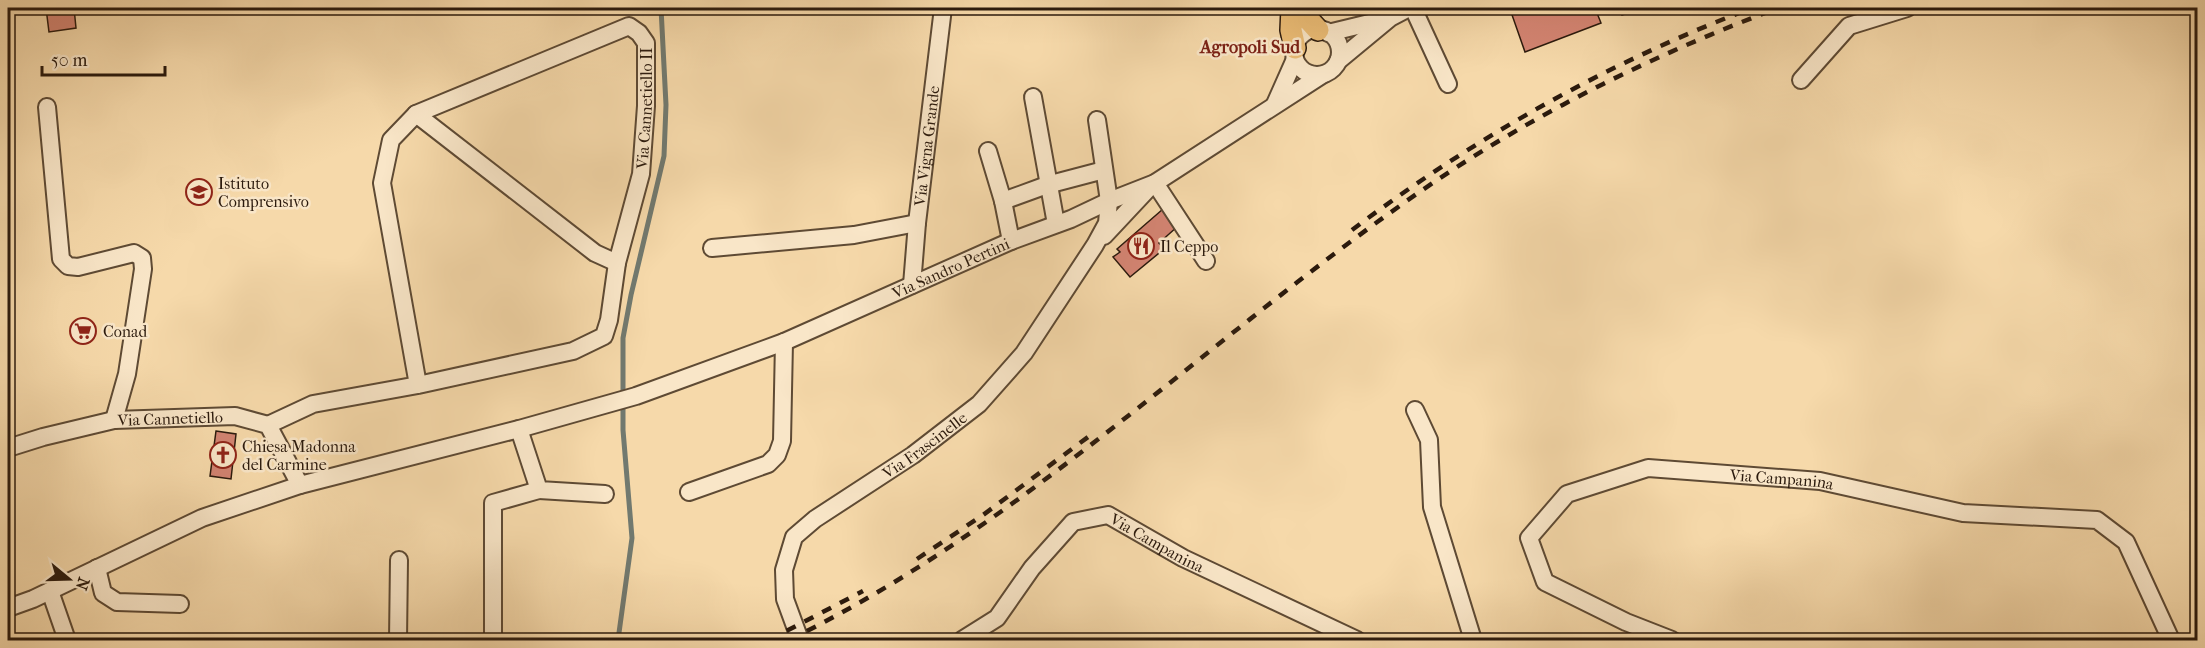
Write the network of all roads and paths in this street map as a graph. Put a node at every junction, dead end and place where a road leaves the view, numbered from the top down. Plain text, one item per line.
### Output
1 (944, 8) edge
2 (1292, 8) edge
3 (1298, 8) edge
4 (1907, 8) edge
5 (1401, 11) edge
6 (1323, 31) junction
7 (1295, 53) junction
8 (1338, 61) junction
9 (1322, 75) junction
10 (1801, 80) dead end
11 (1448, 84) dead end
12 (1032, 97) dead end
13 (1275, 104) junction
14 (47, 107) dead end
15 (416, 114) junction
16 (1097, 120) dead end
17 (988, 151) dead end
18 (1104, 170) junction
19 (1155, 183) junction
20 (1047, 185) junction
21 (1003, 201) junction
22 (1103, 203) junction
23 (1064, 222) junction
24 (917, 223) junction
25 (1011, 241) junction
26 (1095, 241) junction
27 (712, 248) dead end
28 (1206, 261) dead end
29 (617, 263) junction
30 (912, 285) junction
31 (784, 342) junction
32 (418, 385) junction
33 (1415, 410) dead end
34 (114, 420) junction
35 (268, 425) junction
36 (519, 429) junction
37 (8, 448) edge
38 (300, 485) junction
39 (539, 490) junction
40 (689, 492) dead end
41 (604, 494) dead end
42 (399, 560) dead end
43 (97, 568) junction
44 (50, 591) junction
45 (180, 604) dead end
46 (8, 608) edge
47 (67, 640) edge
48 (398, 640) edge
49 (493, 640) edge
50 (800, 640) edge
51 (962, 640) edge
52 (1357, 640) edge
53 (1473, 640) edge
54 (1672, 640) edge
55 (2170, 640) edge

1 - 24 street, Via Vigna Grande
2 - 7 main road
3 - 6 main road
4 - 10 street
5 - 6 street
5 - 8 street
5 - 11 street
6 - 7 street
6 - 8 street
7 - 9 street
7 - 13 street
8 - 9 street
9 - 13 street, Via Sandro Pertini
12 - 20 street
13 - 19 street, Via Sandro Pertini
14 - 34 street
15 - 29 street
15 - 29 street, Via Cannetiello II
15 - 32 street, Via Cannetiello II
16 - 18 street
17 - 21 street
18 - 20 street
18 - 22 street
19 - 22 street, Via Sandro Pertini
19 - 26 street, Via Frascinelle
19 - 28 street
20 - 21 street
20 - 23 street
21 - 25 street
22 - 23 street, Via Sandro Pertini
22 - 26 street, Via Frascinelle
23 - 25 street, Via Sandro Pertini
23 - 26 street
24 - 27 street
24 - 30 street, Via Vigna Grande
25 - 30 street, Via Sandro Pertini
26 - 50 street, Via Frascinelle
29 - 32 street, Via Cannetiello II
30 - 31 street, Via Sandro Pertini
31 - 36 street, Via Sandro Pertini
31 - 40 street
32 - 35 street, Via Cannetiello II
33 - 53 street
34 - 35 street, Via Cannetiello
34 - 37 street, Via Cannetiello
35 - 38 street
36 - 38 street, Via Sandro Pertini
36 - 39 street
38 - 43 street, Via Sandro Pertini
39 - 41 street
39 - 49 street
42 - 48 street
43 - 44 street, Via Sandro Pertini
43 - 45 street
44 - 46 street, Via Sandro Pertini
44 - 47 street
51 - 52 street, Via Campanina
54 - 55 street, Via Campanina

